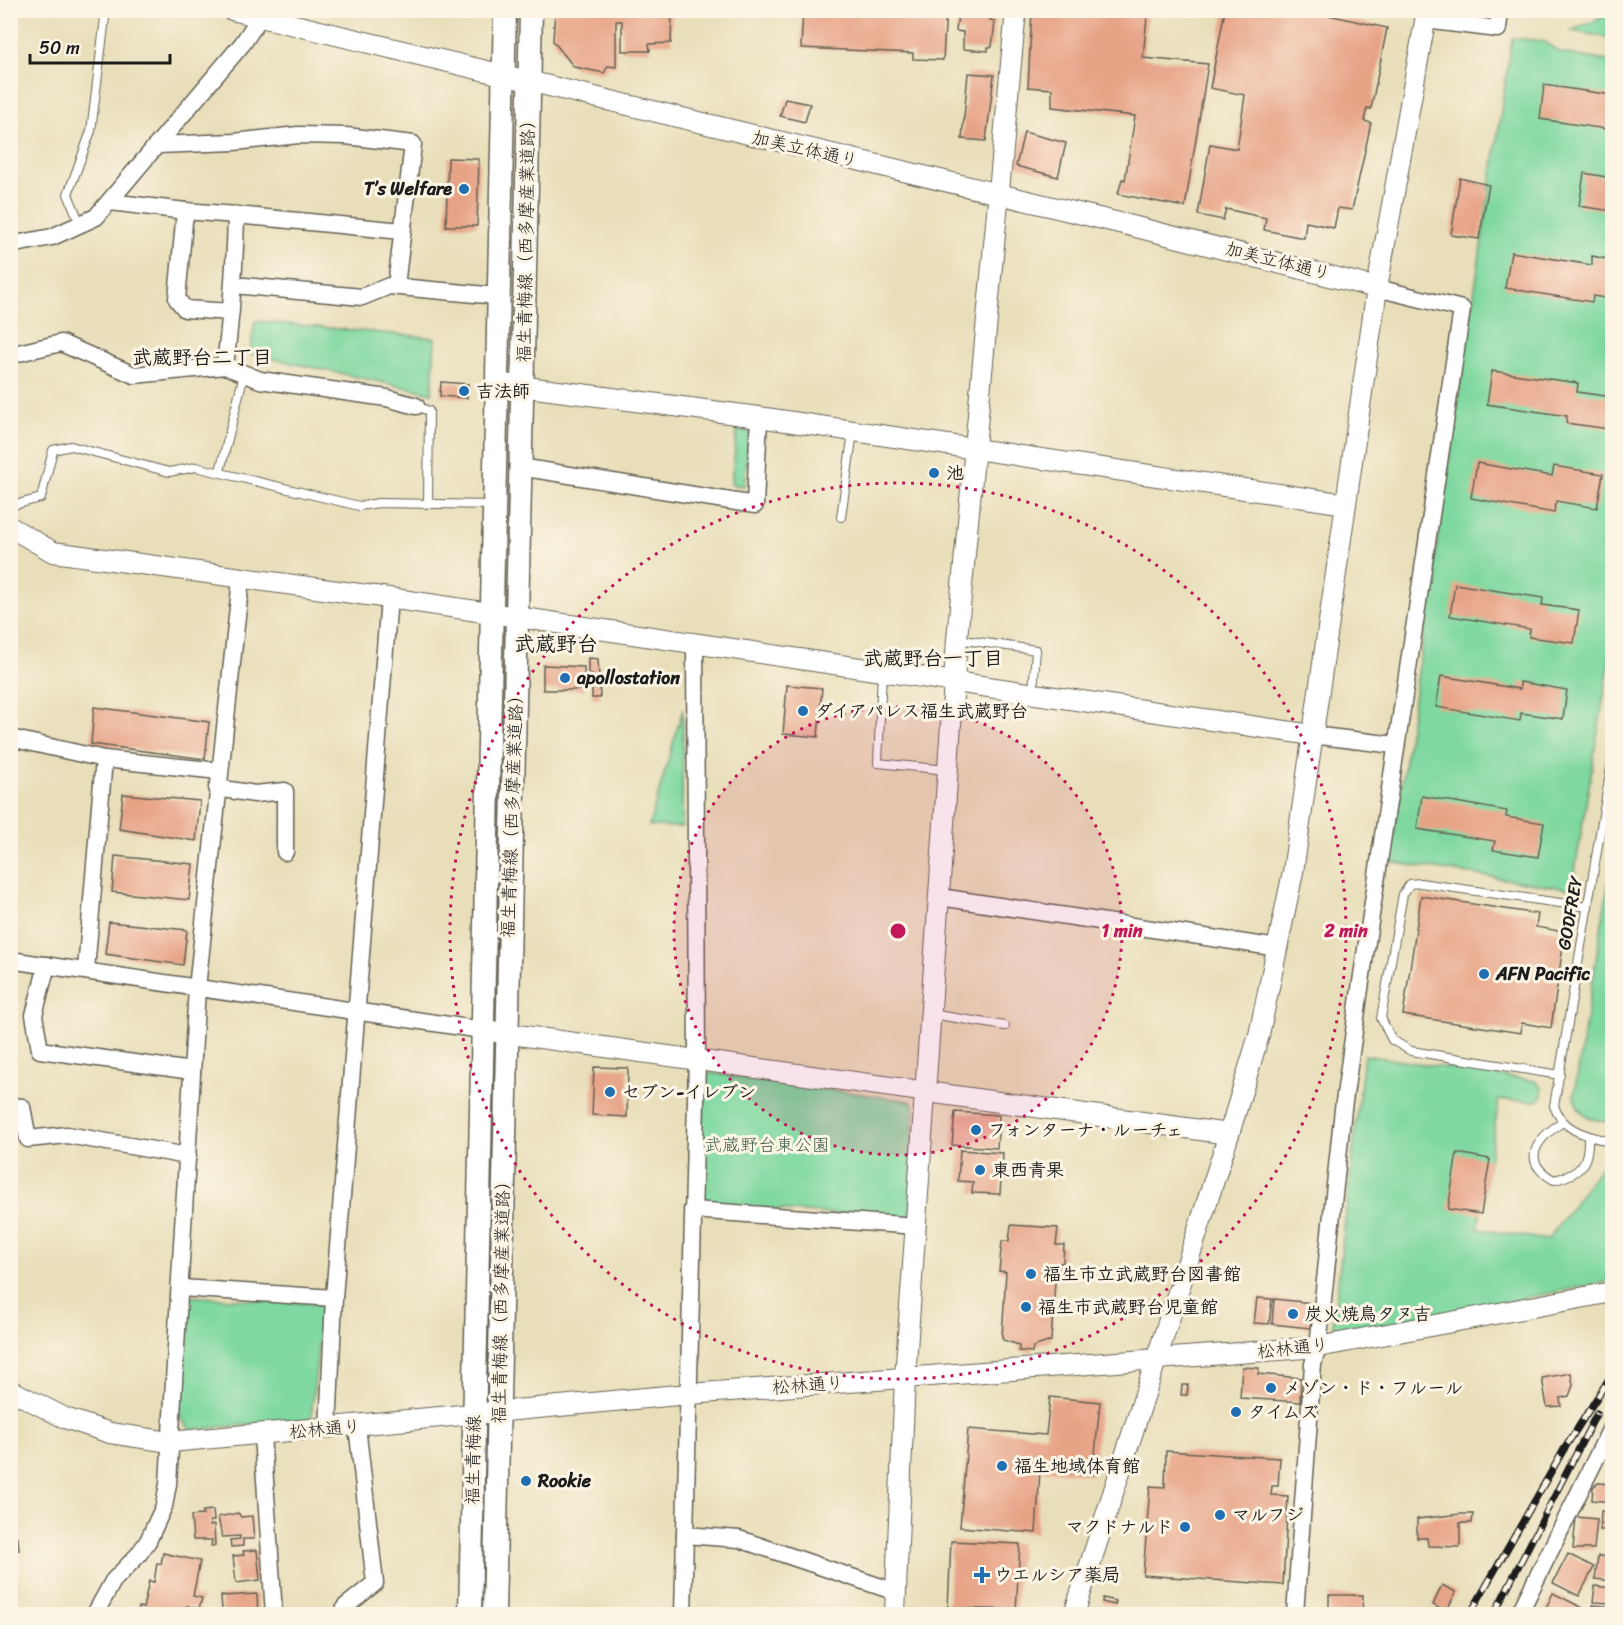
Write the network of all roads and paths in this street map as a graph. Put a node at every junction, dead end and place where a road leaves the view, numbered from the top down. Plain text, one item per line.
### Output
1 (106, 10) edge
2 (232, 10) edge
3 (506, 10) edge
4 (531, 10) edge
5 (1016, 10) edge
6 (1500, 10) edge
7 (260, 14) edge
8 (1426, 15) edge
9 (503, 76) junction
10 (530, 83) junction
11 (158, 146) junction
12 (999, 195) junction
13 (110, 202) junction
14 (185, 211) junction
15 (236, 215) junction
16 (81, 226) junction
17 (402, 231) junction
18 (10, 245) edge
19 (234, 285) junction
20 (396, 286) junction
21 (1377, 288) junction
22 (497, 296) junction
23 (231, 312) junction
24 (10, 355) edge
25 (225, 366) junction
26 (244, 374) junction
27 (496, 383) junction
28 (522, 385) junction
29 (416, 406) joint
30 (759, 417) junction
31 (853, 431) junction
32 (975, 449) junction
33 (520, 467) junction
34 (220, 471) junction
35 (428, 503) junction
36 (1346, 504) junction
37 (495, 505) junction
38 (10, 506) edge
39 (841, 517) dead end
40 (10, 527) edge
41 (241, 579) junction
42 (389, 598) junction
43 (493, 615) junction
44 (518, 617) junction
45 (957, 639) junction
46 (694, 643) junction
47 (882, 671) junction
48 (954, 681) junction
49 (1033, 693) junction
50 (1312, 735) junction
51 (10, 738) edge
52 (1395, 745) junction
53 (104, 759) junction
54 (1612, 762) edge
55 (947, 770) junction
56 (219, 771) junction
57 (217, 788) junction
58 (285, 852) dead end
59 (940, 897) junction
60 (1588, 907) junction
61 (1279, 948) junction
62 (10, 960) edge
63 (47, 965) junction
64 (86, 970) junction
65 (197, 988) junction
66 (355, 1012) junction
67 (932, 1014) junction
68 (1005, 1026) dead end
69 (482, 1030) junction
70 (507, 1033) junction
71 (697, 1060) junction
72 (192, 1071) junction
73 (1560, 1074) junction
74 (924, 1092) junction
75 (10, 1106) edge
76 (1563, 1122) junction
77 (1229, 1134) junction
78 (1588, 1136) junction
79 (1612, 1142) edge
80 (188, 1156) junction
81 (692, 1210) junction
82 (917, 1226) junction
83 (181, 1288) junction
84 (1612, 1292) edge
85 (334, 1298) junction
86 (476, 1306) joint
87 (1318, 1347) junction
88 (1157, 1361) junction
89 (905, 1378) junction
90 (10, 1390) edge
91 (688, 1394) junction
92 (498, 1411) junction
93 (473, 1416) junction
94 (357, 1426) junction
95 (1612, 1426) edge
96 (328, 1429) junction
97 (262, 1435) junction
98 (170, 1442) junction
99 (685, 1535) junction
100 (896, 1592) junction
101 (95, 1614) edge
102 (274, 1614) edge
103 (347, 1614) edge
104 (470, 1614) edge
105 (494, 1614) edge
106 (683, 1614) edge
107 (895, 1614) edge
108 (1074, 1614) edge
109 (1294, 1614) edge
110 (1519, 1614) edge

1 - 16 lane
2 - 7 street, 加美立体通り
3 - 9 main road, 福生青梅線（西多摩産業道路）
4 - 10 main road, 福生青梅線（西多摩産業道路）
5 - 12 street
6 - 8 street
7 - 9 street, 加美立体通り
7 - 11 street
8 - 21 street
9 - 10 street, 加美立体通り
9 - 22 main road, 福生青梅線（西多摩産業道路）
10 - 12 street, 加美立体通り
10 - 28 main road, 福生青梅線（西多摩産業道路）
11 - 13 street
11 - 17 street
12 - 21 street, 加美立体通り
12 - 32 street
13 - 14 street
13 - 16 street
14 - 15 street
14 - 23 street
15 - 17 street
15 - 19 street
16 - 18 street
17 - 20 street
19 - 20 street
19 - 23 street
20 - 22 street
21 - 36 street
21 - 52 street
22 - 27 main road, 福生青梅線（西多摩産業道路）
23 - 25 street
24 - 25 street
25 - 26 street
26 - 29 street
26 - 34 lane
27 - 28 street
27 - 37 main road, 福生青梅線（西多摩産業道路）
28 - 30 street
28 - 33 main road, 福生青梅線（西多摩産業道路）
29 - 35 lane
30 - 31 street
30 - 33 street
31 - 32 street
31 - 39 lane
32 - 36 street
32 - 45 street
33 - 44 main road, 福生青梅線（西多摩産業道路）
34 - 35 lane
34 - 38 lane
35 - 37 lane
36 - 50 street
37 - 43 main road, 福生青梅線（西多摩産業道路）
40 - 41 street
41 - 42 street
41 - 56 street
42 - 43 street
42 - 66 street
43 - 44 street
43 - 69 main road, 福生青梅線（西多摩産業道路）
44 - 46 street
44 - 70 main road, 福生青梅線（西多摩産業道路）
45 - 48 street
45 - 49 lane
46 - 47 street
46 - 71 street
47 - 48 street
47 - 55 lane
48 - 49 street
48 - 55 street
49 - 50 street
50 - 52 street
50 - 61 street
51 - 53 street
52 - 87 street
53 - 56 street
53 - 64 street
54 - 60 lane, GODFREY
55 - 59 street
56 - 57 street
57 - 58 street
57 - 65 street
59 - 61 street
59 - 67 street
60 - 73 lane, GODFREY
60 - 73 lane
61 - 77 street
62 - 63 street
63 - 64 street
63 - 72 street
64 - 65 street
65 - 66 street
65 - 72 street
66 - 69 street
66 - 85 street
67 - 68 lane
67 - 74 street
69 - 70 street
69 - 86 main road, 福生青梅線（西多摩産業道路）
70 - 71 street
70 - 92 main road, 福生青梅線（西多摩産業道路）
71 - 74 street
71 - 81 street
72 - 80 street
73 - 76 lane, GODFREY
74 - 77 street
74 - 82 street
75 - 80 street
76 - 78 lane
76 - 78 lane
77 - 88 street
78 - 79 lane
80 - 83 street
81 - 82 street
81 - 91 street
82 - 89 street
83 - 85 street
83 - 98 street
84 - 87 street, 松林通り
85 - 96 street
86 - 93 main road, 福生青梅線
87 - 88 street, 松林通り
87 - 109 street
88 - 89 street, 松林通り
88 - 108 street
89 - 91 street, 松林通り
89 - 100 street
90 - 98 street, 松林通り
91 - 92 street, 松林通り
91 - 99 street
92 - 93 street, 松林通り
92 - 105 main road, 福生青梅線（西多摩産業道路）
93 - 94 street, 松林通り
93 - 104 main road, 福生青梅線
94 - 96 street, 松林通り
94 - 103 street
95 - 110 street
96 - 97 street, 松林通り
97 - 98 street, 松林通り
97 - 102 street
98 - 101 street
99 - 100 street
99 - 106 street
100 - 107 street

